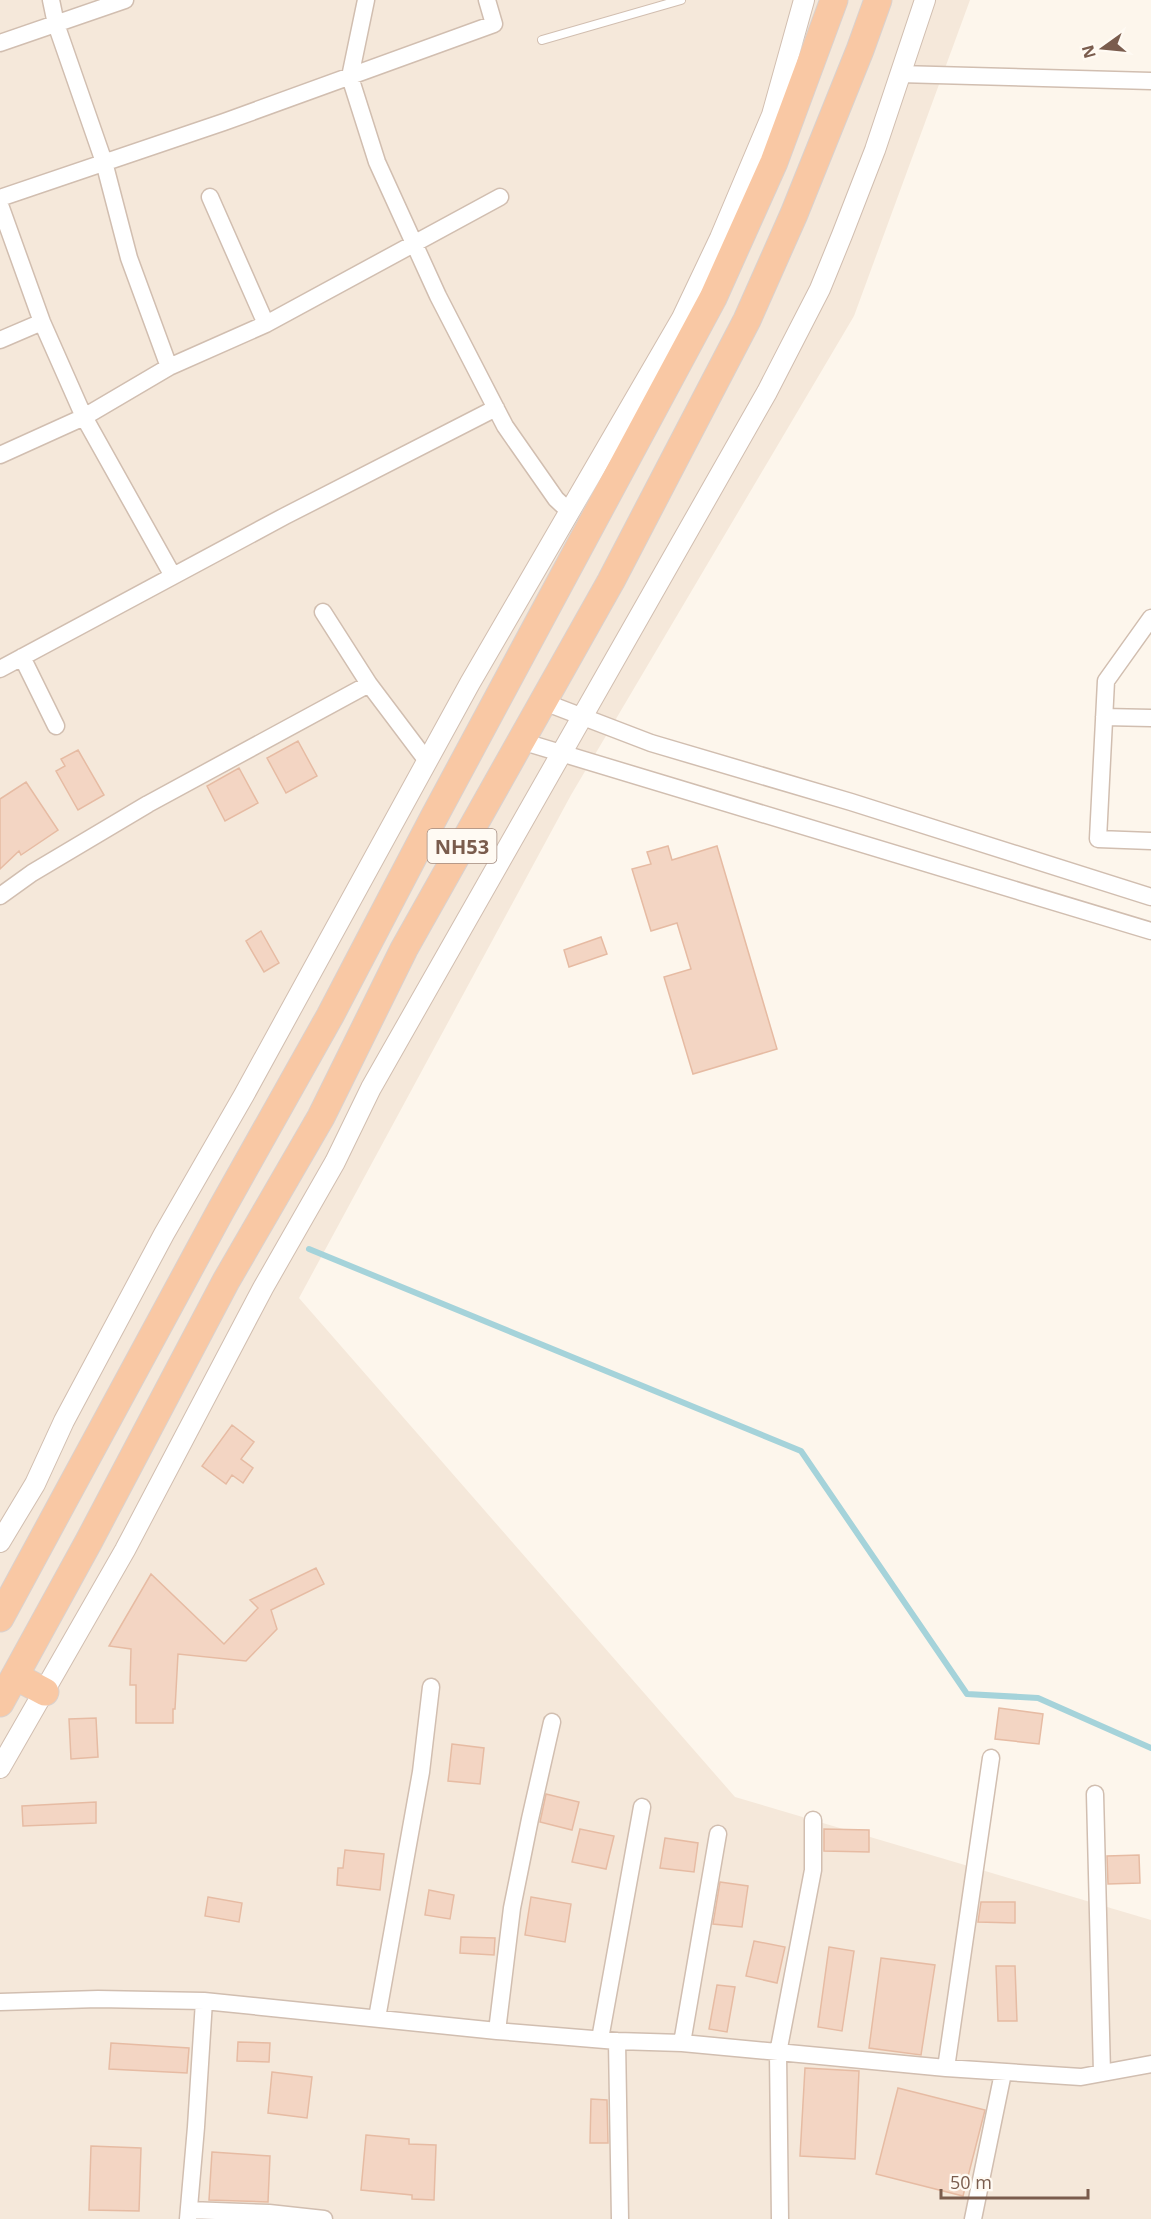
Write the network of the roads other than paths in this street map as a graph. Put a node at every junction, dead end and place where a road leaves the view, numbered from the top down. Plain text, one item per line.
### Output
1 (51, 0) edge
2 (125, 0) edge
3 (366, 0) edge
4 (487, 0) edge
5 (681, 0) edge
6 (804, 0) edge
7 (834, 0) edge
8 (878, 0) edge
9 (925, 0) edge
10 (56, 24) junction
11 (542, 40) dead end
12 (0, 43) edge
13 (899, 74) junction
14 (350, 77) junction
15 (1151, 81) edge
16 (104, 162) junction
17 (210, 197) dead end
18 (500, 197) dead end
19 (0, 198) edge
20 (0, 204) edge
21 (414, 244) junction
22 (42, 322) junction
23 (266, 324) junction
24 (0, 340) edge
25 (169, 367) junction
26 (496, 408) junction
27 (84, 417) junction
28 (0, 455) edge
29 (570, 512) junction
30 (173, 576) junction
31 (323, 612) dead end
32 (1151, 618) edge
33 (22, 657) junction
34 (0, 669) edge
35 (369, 684) junction
36 (544, 702) junction
37 (581, 717) junction
38 (1104, 717) junction
39 (1151, 718) edge
40 (56, 726) dead end
41 (521, 741) junction
42 (563, 754) junction
43 (427, 761) junction
44 (1151, 841) edge
45 (0, 896) edge
46 (1151, 897) edge
47 (1151, 931) edge
48 (0, 1542) edge
49 (0, 1618) edge
50 (15, 1676) junction
51 (431, 1687) dead end
52 (45, 1692) junction
53 (0, 1703) edge
54 (552, 1722) dead end
55 (991, 1758) dead end
56 (0, 1768) edge
57 (1095, 1794) dead end
58 (642, 1807) dead end
59 (813, 1820) dead end
60 (718, 1834) dead end
61 (204, 2001) junction
62 (0, 2002) edge
63 (377, 2018) junction
64 (497, 2031) junction
65 (600, 2039) junction
66 (617, 2041) junction
67 (682, 2043) junction
68 (778, 2053) junction
69 (1151, 2064) edge
70 (946, 2068) junction
71 (1003, 2073) junction
72 (1102, 2073) junction
73 (188, 2214) edge
74 (324, 2219) edge
75 (620, 2219) edge
76 (780, 2219) edge
77 (973, 2219) edge

1 - 10 street
2 - 10 street
3 - 14 street
4 - 14 street
5 - 11 lane
6 - 29 street
7 - 49 highway, NH53
8 - 36 highway, NH53
9 - 13 street
10 - 12 street
10 - 16 street
13 - 15 street
13 - 37 street
14 - 16 street
14 - 21 street
16 - 19 street
16 - 25 street
17 - 23 street
18 - 21 street
20 - 22 street
21 - 23 street
21 - 26 street
22 - 24 street
22 - 27 street
23 - 25 street
25 - 27 street
26 - 29 street
26 - 30 street
27 - 28 street
27 - 30 street
29 - 43 street
30 - 33 street
31 - 35 street
32 - 38 street
33 - 34 street
33 - 40 street
35 - 43 street
35 - 45 street
36 - 37 street
36 - 41 highway, NH53
37 - 42 street
37 - 46 street
38 - 39 street
38 - 44 street
41 - 42 street
41 - 50 highway, NH53
42 - 47 street
42 - 52 street
43 - 48 street
50 - 52 highway
50 - 53 highway, NH53
51 - 63 street
52 - 56 street
54 - 64 street
55 - 70 street
57 - 72 street
58 - 65 street
59 - 68 street
60 - 67 street
61 - 62 street
61 - 63 street
61 - 73 street
63 - 64 street
64 - 65 street
65 - 66 street
66 - 67 street
66 - 75 street
67 - 68 street
68 - 70 street
68 - 76 street
69 - 72 street
70 - 71 street
71 - 72 street
71 - 77 street
73 - 74 street

